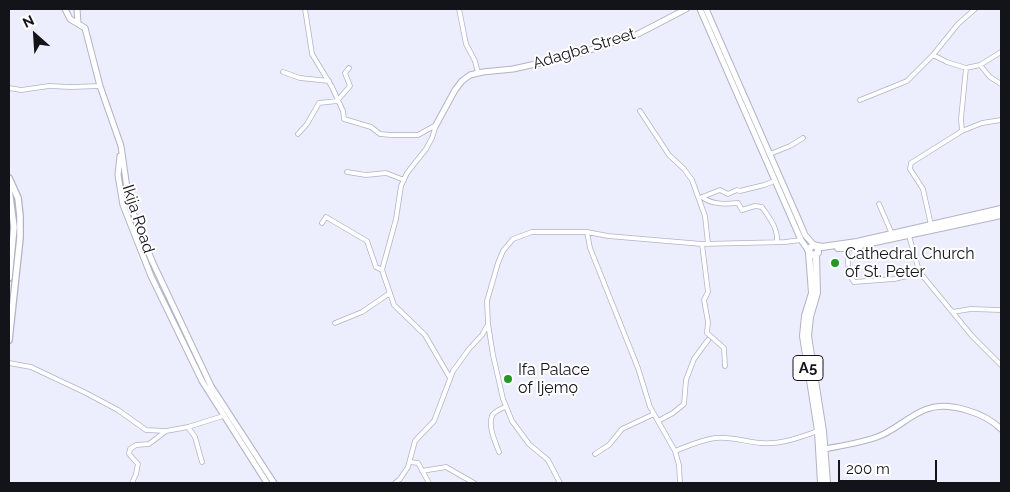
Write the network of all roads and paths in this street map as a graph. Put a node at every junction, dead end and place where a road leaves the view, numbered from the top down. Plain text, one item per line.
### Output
1 (65, 9) edge
2 (77, 9) edge
3 (305, 9) edge
4 (459, 9) edge
5 (686, 9) edge
6 (700, 9) edge
7 (706, 9) edge
8 (975, 9) edge
9 (85, 28) junction
10 (1001, 52) edge
11 (934, 55) junction
12 (980, 65) junction
13 (349, 68) dead end
14 (966, 68) junction
15 (283, 72) dead end
16 (478, 73) junction
17 (329, 81) junction
18 (1001, 84) edge
19 (100, 86) junction
20 (9, 88) edge
21 (860, 100) dead end
22 (337, 101) junction
23 (640, 111) dead end
24 (1001, 120) edge
25 (436, 125) junction
26 (962, 131) junction
27 (298, 134) dead end
28 (803, 138) dead end
29 (121, 146) junction
30 (770, 154) junction
31 (347, 172) dead end
32 (9, 178) edge
33 (404, 180) junction
34 (775, 181) junction
35 (9, 190) edge
36 (701, 198) junction
37 (879, 204) dead end
38 (1001, 208) edge
39 (1001, 215) edge
40 (975, 218) junction
41 (322, 224) dead end
42 (931, 225) junction
43 (587, 232) junction
44 (892, 234) junction
45 (909, 236) junction
46 (801, 240) junction
47 (777, 242) junction
48 (702, 244) junction
49 (708, 244) junction
50 (847, 248) junction
51 (814, 250) junction
52 (382, 270) junction
53 (921, 273) junction
54 (9, 278) edge
55 (390, 293) junction
56 (1001, 310) edge
57 (952, 312) junction
58 (336, 323) dead end
59 (488, 324) junction
60 (9, 340) edge
61 (708, 340) dead end
62 (9, 363) edge
63 (725, 366) dead end
64 (1001, 366) edge
65 (450, 378) junction
66 (506, 406) junction
67 (654, 414) junction
68 (223, 416) junction
69 (658, 421) junction
70 (188, 427) junction
71 (1001, 429) edge
72 (166, 431) junction
73 (818, 431) junction
74 (824, 449) junction
75 (675, 451) junction
76 (499, 452) dead end
77 (595, 454) dead end
78 (202, 462) dead end
79 (410, 462) junction
80 (422, 471) junction
81 (132, 483) edge
82 (267, 483) edge
83 (274, 483) edge
84 (395, 483) edge
85 (429, 483) edge
86 (474, 483) edge
87 (560, 483) edge
88 (680, 483) edge
89 (821, 483) edge
90 (827, 483) edge

1 - 9 street
2 - 9 street
3 - 17 street
4 - 16 street
5 - 16 street, Adagba Street
6 - 34 street
7 - 30 street
8 - 11 street
9 - 19 street
10 - 12 street
11 - 14 street
11 - 21 street
12 - 14 street
12 - 18 street
13 - 22 street
14 - 26 street
15 - 17 street
16 - 25 street
17 - 22 street
19 - 20 street
19 - 29 street
22 - 25 street
22 - 27 street
23 - 36 street
24 - 26 street
25 - 33 street
26 - 42 street
28 - 30 street
29 - 68 street, Ikija Road
29 - 83 street, Ikija Road
30 - 51 street
31 - 33 street
32 - 60 main road
33 - 52 street
34 - 36 street
34 - 46 street
35 - 54 main road
36 - 47 street
36 - 49 street
37 - 44 street
38 - 40 highway
39 - 40 highway
40 - 42 highway
40 - 45 highway
41 - 52 street
42 - 44 highway
43 - 48 street
43 - 59 street
43 - 67 street
44 - 51 highway
45 - 50 highway
45 - 53 street
46 - 47 street
46 - 51 street
47 - 49 street
48 - 49 street
48 - 63 street
50 - 51 highway
50 - 53 street
51 - 73 highway, A5
51 - 74 highway, A5
52 - 55 street
53 - 57 street
55 - 58 street
55 - 65 street
56 - 57 street
57 - 64 street
59 - 65 street
59 - 66 street
61 - 69 street
62 - 72 street
65 - 79 street
66 - 76 street
66 - 87 street
67 - 69 street
67 - 77 street
68 - 70 street
68 - 82 street, Ikija Road
69 - 75 street
70 - 72 street
70 - 78 street
71 - 74 street
72 - 81 street
73 - 75 street
73 - 89 highway, A5
74 - 90 highway, A5
75 - 88 street
79 - 80 street
79 - 84 street
80 - 85 street
80 - 86 street

